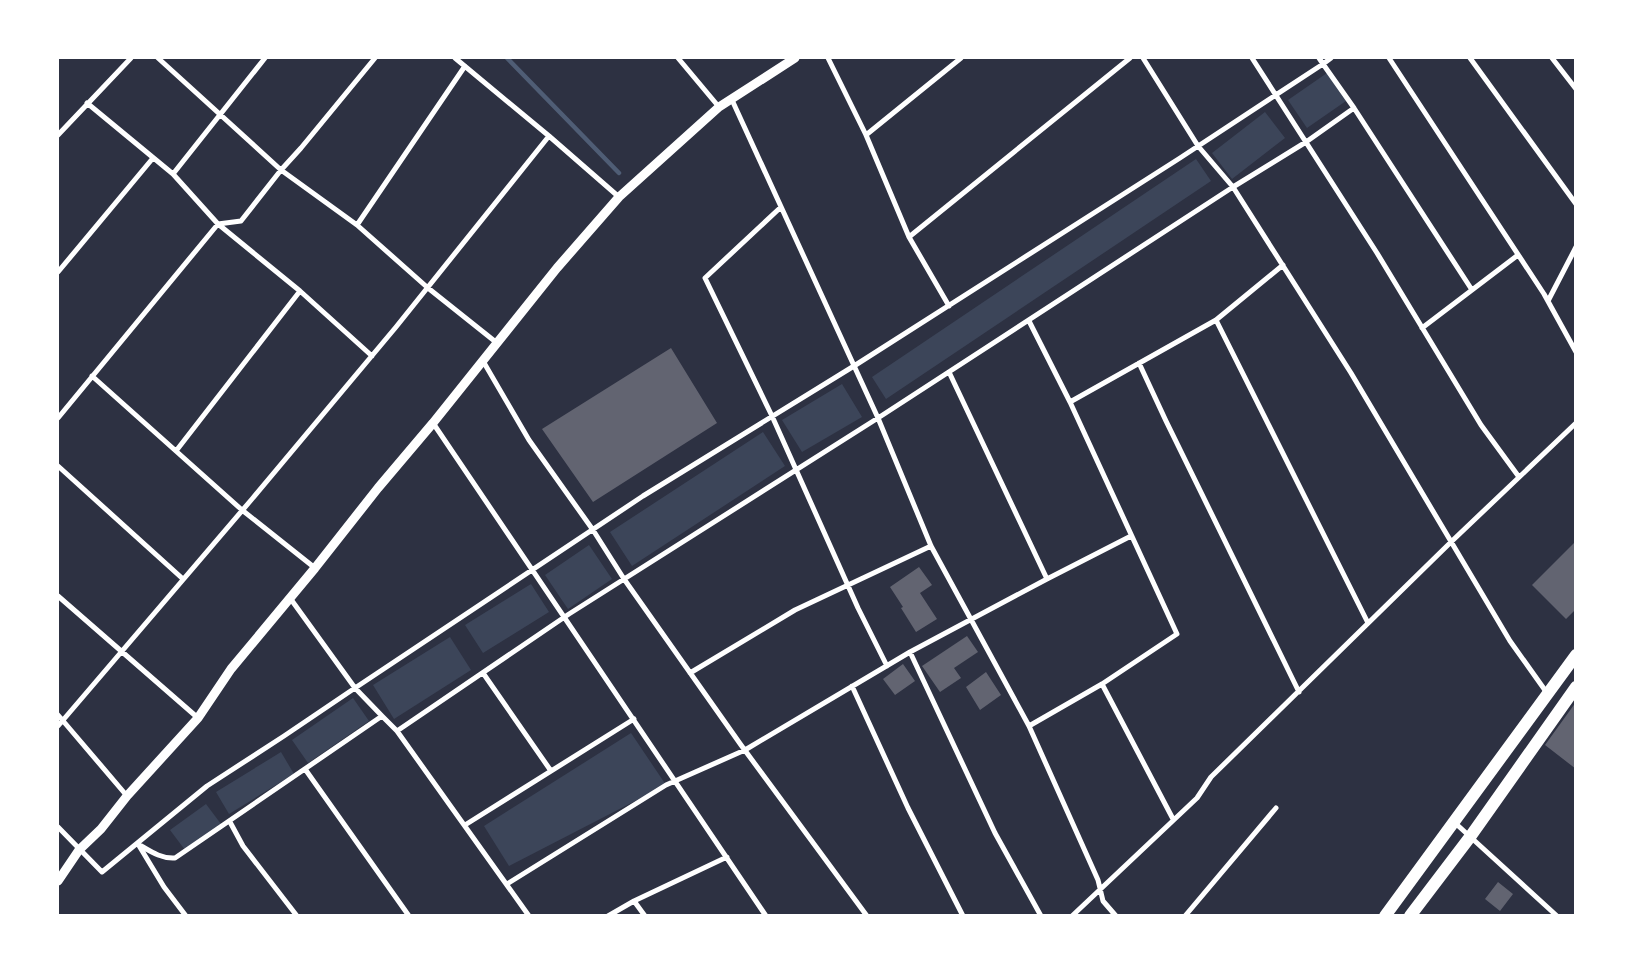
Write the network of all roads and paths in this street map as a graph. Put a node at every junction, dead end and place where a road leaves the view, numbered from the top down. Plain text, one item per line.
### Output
1 (131, 58) edge
2 (158, 58) edge
3 (265, 58) edge
4 (375, 58) edge
5 (455, 58) edge
6 (678, 58) edge
7 (795, 58) edge
8 (828, 58) edge
9 (961, 58) edge
10 (1130, 58) edge
11 (1143, 58) edge
12 (1252, 58) edge
13 (1320, 58) edge
14 (1331, 58) edge
15 (1389, 58) edge
16 (1470, 58) edge
17 (1552, 58) edge
18 (1323, 64) junction
19 (465, 66) junction
20 (1576, 89) edge
21 (1276, 95) junction
22 (732, 100) junction
23 (87, 104) junction
24 (719, 107) junction
25 (1354, 108) junction
26 (219, 115) junction
27 (58, 135) edge
28 (866, 135) junction
29 (549, 136) junction
30 (1306, 142) junction
31 (1198, 146) junction
32 (153, 158) junction
33 (281, 170) junction
34 (172, 174) junction
35 (1233, 187) junction
36 (619, 197) junction
37 (1576, 204) edge
38 (781, 207) junction
39 (218, 224) junction
40 (357, 225) junction
41 (909, 236) junction
42 (1576, 247) edge
43 (1518, 255) junction
44 (1282, 265) junction
45 (58, 272) edge
46 (428, 288) junction
47 (1472, 290) junction
48 (300, 291) junction
49 (1548, 301) junction
50 (949, 306) junction
51 (1029, 320) junction
52 (1216, 320) junction
53 (1422, 328) junction
54 (497, 343) junction
55 (1576, 352) edge
56 (372, 356) junction
57 (483, 360) junction
58 (1139, 363) junction
59 (854, 366) junction
60 (949, 372) junction
61 (92, 376) junction
62 (1070, 402) junction
63 (772, 416) junction
64 (58, 418) edge
65 (878, 418) junction
66 (433, 423) junction
67 (1576, 423) edge
68 (176, 451) junction
69 (58, 466) edge
70 (796, 470) junction
71 (1519, 477) junction
72 (242, 510) junction
73 (593, 530) junction
74 (1132, 536) junction
75 (1450, 542) junction
76 (930, 546) junction
77 (315, 568) junction
78 (533, 570) junction
79 (183, 579) junction
80 (624, 579) junction
81 (1046, 579) junction
82 (848, 584) junction
83 (58, 596) edge
84 (290, 598) junction
85 (566, 617) junction
86 (970, 620) junction
87 (1368, 623) junction
88 (122, 651) junction
89 (910, 652) junction
90 (1576, 655) edge
91 (887, 666) junction
92 (483, 673) junction
93 (690, 673) junction
94 (1102, 684) junction
95 (852, 686) junction
96 (1576, 687) edge
97 (355, 688) junction
98 (1299, 692) junction
99 (1547, 693) junction
100 (58, 715) edge
101 (382, 716) junction
102 (198, 718) junction
103 (634, 719) junction
104 (62, 721) junction
105 (58, 726) edge
106 (1029, 726) junction
107 (397, 731) junction
108 (745, 750) junction
109 (305, 769) junction
110 (551, 771) junction
111 (676, 781) junction
112 (127, 796) junction
113 (1276, 808) dead end
114 (1173, 819) junction
115 (230, 822) junction
116 (1454, 822) junction
117 (465, 825) junction
118 (58, 827) edge
119 (1470, 837) junction
120 (138, 844) junction
121 (80, 850) junction
122 (727, 857) junction
123 (58, 881) edge
124 (507, 884) junction
125 (1100, 890) junction
126 (634, 901) junction
127 (186, 916) edge
128 (296, 916) edge
129 (409, 916) edge
130 (529, 916) edge
131 (608, 916) edge
132 (645, 916) edge
133 (766, 916) edge
134 (867, 916) edge
135 (963, 916) edge
136 (1041, 916) edge
137 (1072, 916) edge
138 (1116, 916) edge
139 (1185, 916) edge
140 (1385, 916) edge
141 (1410, 916) edge
142 (1558, 916) edge

1 - 23 street
2 - 26 street
3 - 26 street
4 - 33 street
5 - 19 street
6 - 24 street
7 - 22 street
8 - 28 street
9 - 28 street
10 - 41 street
11 - 31 street
12 - 21 street
13 - 18 street
14 - 18 street
15 - 43 street
16 - 37 street
17 - 20 street
18 - 21 street
18 - 25 street
19 - 29 street
19 - 40 street
21 - 30 street
21 - 31 street
22 - 24 street
22 - 38 street
23 - 27 street
23 - 32 street
24 - 36 street
25 - 30 street
25 - 47 street
26 - 33 street
26 - 34 street
28 - 41 street
29 - 36 street
29 - 46 street
30 - 35 street
30 - 53 street
31 - 35 street
31 - 50 street
32 - 34 street
32 - 45 street
33 - 39 street
33 - 40 street
34 - 39 street
35 - 44 street
35 - 51 street
36 - 54 street
38 - 59 street
38 - 63 street
39 - 48 street
39 - 61 street
40 - 46 street
41 - 50 street
42 - 49 street
43 - 47 street
43 - 49 street
44 - 52 street
44 - 75 street
46 - 54 street
46 - 56 street
47 - 53 street
48 - 56 street
48 - 68 street
49 - 55 street
50 - 59 street
51 - 60 street
51 - 62 street
52 - 58 street
52 - 87 street
53 - 71 street
54 - 57 street
56 - 72 street
57 - 66 street
57 - 73 street
58 - 62 street
58 - 98 street
59 - 63 street
59 - 65 street
60 - 65 street
60 - 81 street
61 - 64 street
61 - 68 street
62 - 74 street
63 - 70 street
63 - 73 street
65 - 70 street
65 - 76 street
66 - 77 street
66 - 78 street
67 - 71 street
68 - 72 street
69 - 79 street
70 - 80 street
70 - 82 street
71 - 75 street
72 - 77 street
72 - 79 street
73 - 78 street
73 - 80 street
74 - 81 street
74 - 94 street
75 - 87 street
75 - 99 street
76 - 82 street
76 - 86 street
77 - 84 street
78 - 85 street
78 - 97 street
79 - 88 street
80 - 85 street
80 - 93 street
81 - 86 street
82 - 91 street
82 - 93 street
83 - 88 street
84 - 97 street
84 - 102 street
85 - 92 street
85 - 103 street
86 - 89 street
86 - 106 street
87 - 98 street
88 - 102 street
88 - 104 street
89 - 91 street
89 - 136 street
90 - 99 main road
91 - 95 street
92 - 107 street
92 - 110 street
93 - 108 street
94 - 106 street
94 - 114 street
95 - 108 street
95 - 135 street
96 - 119 main road
97 - 101 street
97 - 120 street
98 - 114 street
99 - 116 main road
100 - 104 street
101 - 107 street
101 - 109 street
102 - 112 street
103 - 110 street
103 - 111 street
104 - 105 street
104 - 112 street
106 - 125 street
107 - 117 street
108 - 111 street
108 - 134 street
109 - 115 street
109 - 129 street
110 - 117 street
111 - 122 street
111 - 124 street
112 - 121 street
113 - 139 street
114 - 125 street
115 - 120 street
115 - 128 street
116 - 119 street
116 - 140 main road
117 - 124 street
118 - 121 street
119 - 141 main road
119 - 142 street
120 - 121 street
120 - 127 street
121 - 123 street
122 - 126 street
122 - 133 street
124 - 130 street
125 - 137 street
125 - 138 street
126 - 131 street
126 - 132 street

